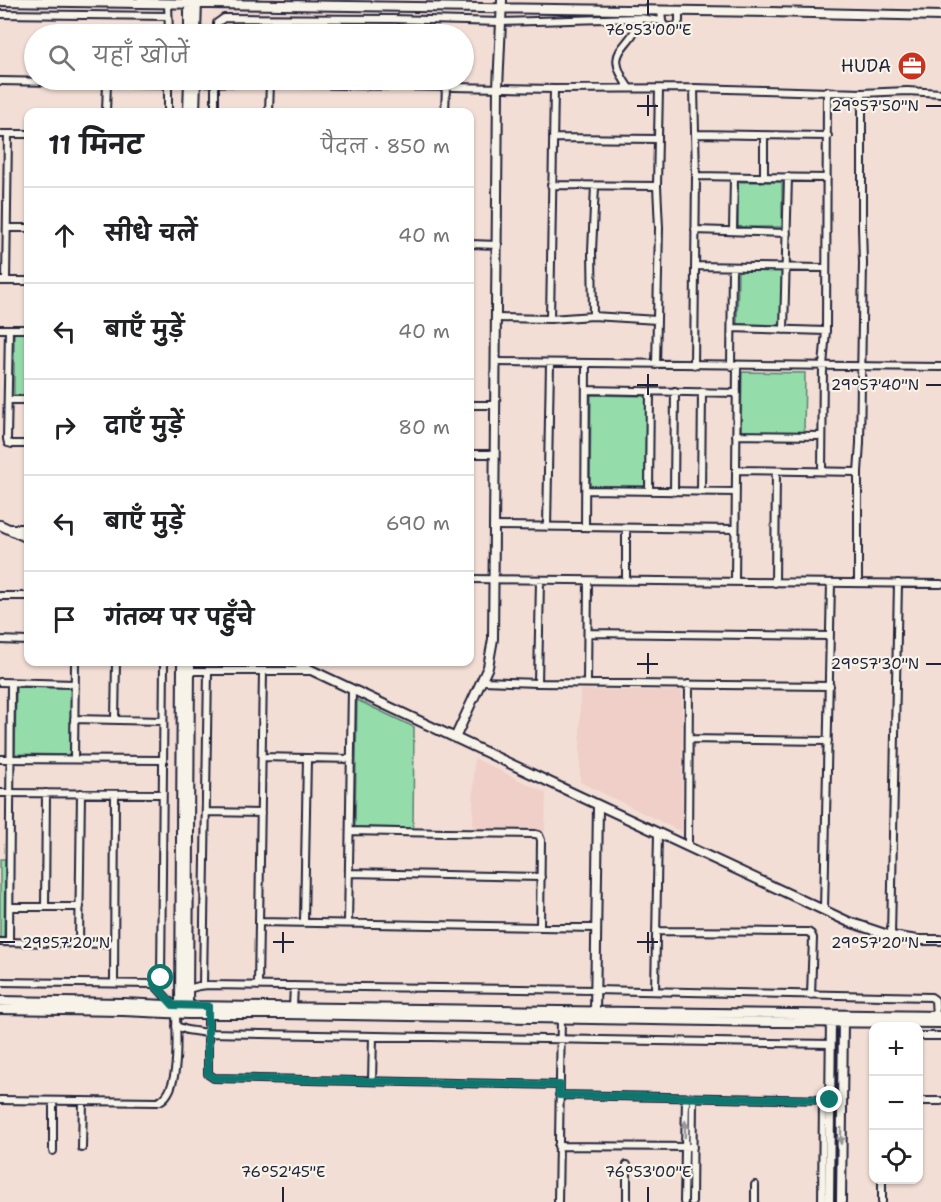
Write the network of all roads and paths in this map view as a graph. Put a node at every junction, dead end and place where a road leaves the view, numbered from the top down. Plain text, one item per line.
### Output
1 (0, 1) edge
2 (193, 2) edge
3 (168, 3) junction
4 (502, 4) edge
5 (661, 10) junction
6 (679, 11) junction
7 (0, 14) edge
8 (168, 16) junction
9 (941, 16) edge
10 (639, 18) junction
11 (662, 21) junction
12 (501, 22) junction
13 (168, 24) edge
14 (190, 24) edge
15 (195, 24) edge
16 (217, 24) edge
17 (0, 81) edge
18 (24, 81) edge
19 (474, 87) edge
20 (498, 88) junction
21 (629, 88) junction
22 (694, 88) junction
23 (554, 89) junction
24 (658, 89) junction
25 (106, 90) edge
26 (168, 90) edge
27 (191, 90) edge
28 (193, 90) edge
29 (215, 90) edge
30 (270, 90) edge
31 (446, 90) edge
32 (827, 91) junction
33 (862, 93) junction
34 (941, 93) edge
35 (106, 108) edge
36 (168, 108) edge
37 (189, 108) edge
38 (195, 108) edge
39 (215, 108) edge
40 (269, 108) edge
41 (445, 108) edge
42 (0, 134) edge
43 (8, 134) junction
44 (24, 134) edge
45 (695, 134) junction
46 (764, 136) junction
47 (828, 136) junction
48 (553, 138) junction
49 (658, 139) junction
50 (696, 176) junction
51 (734, 177) junction
52 (764, 177) junction
53 (788, 177) junction
54 (827, 178) junction
55 (551, 185) junction
56 (596, 186) junction
57 (657, 186) junction
58 (7, 228) junction
59 (24, 228) edge
60 (695, 230) junction
61 (733, 231) junction
62 (787, 233) junction
63 (474, 244) edge
64 (498, 245) junction
65 (695, 266) junction
66 (732, 267) junction
67 (786, 267) junction
68 (825, 268) junction
69 (3, 281) edge
70 (24, 281) edge
71 (593, 316) junction
72 (496, 318) junction
73 (550, 319) junction
74 (657, 320) junction
75 (732, 328) junction
76 (0, 329) edge
77 (9, 329) junction
78 (24, 329) edge
79 (784, 330) junction
80 (826, 331) junction
81 (496, 362) junction
82 (550, 363) junction
83 (586, 364) junction
84 (656, 365) junction
85 (694, 365) junction
86 (734, 366) junction
87 (823, 366) junction
88 (861, 366) junction
89 (941, 367) edge
90 (586, 390) junction
91 (650, 391) junction
92 (675, 392) junction
93 (702, 392) junction
94 (736, 393) junction
95 (8, 400) junction
96 (24, 400) edge
97 (474, 405) edge
98 (495, 405) junction
99 (736, 435) junction
100 (822, 436) junction
101 (24, 444) edge
102 (474, 454) edge
103 (495, 454) junction
104 (736, 470) junction
105 (776, 471) junction
106 (822, 471) junction
107 (858, 471) junction
108 (586, 490) junction
109 (649, 491) junction
110 (674, 492) junction
111 (702, 492) junction
112 (736, 492) junction
113 (4, 526) edge
114 (494, 526) junction
115 (548, 527) junction
116 (585, 527) junction
117 (24, 528) edge
118 (626, 528) junction
119 (735, 529) junction
120 (24, 536) edge
121 (474, 579) edge
122 (493, 580) junction
123 (540, 580) junction
124 (588, 581) junction
125 (626, 581) junction
126 (735, 582) junction
127 (775, 583) junction
128 (831, 583) junction
129 (858, 583) junction
130 (898, 583) junction
131 (941, 584) edge
132 (0, 596) edge
133 (24, 596) edge
134 (588, 633) junction
135 (830, 636) junction
136 (0, 640) edge
137 (24, 641) edge
138 (75, 666) edge
139 (116, 666) edge
140 (164, 666) edge
141 (182, 666) edge
142 (190, 666) edge
143 (303, 666) edge
144 (208, 671) junction
145 (314, 671) junction
146 (263, 672) junction
147 (483, 681) junction
148 (0, 682) edge
149 (11, 683) junction
150 (538, 683) junction
151 (587, 683) junction
152 (75, 684) junction
153 (689, 684) junction
154 (830, 686) junction
155 (352, 689) junction
156 (74, 719) junction
157 (115, 720) junction
158 (163, 721) junction
159 (455, 738) junction
160 (689, 739) junction
161 (828, 741) junction
162 (262, 758) junction
163 (307, 758) junction
164 (0, 759) edge
165 (10, 759) junction
166 (74, 759) junction
167 (351, 759) junction
168 (162, 760) junction
169 (0, 793) edge
170 (10, 793) junction
171 (46, 793) junction
172 (81, 793) junction
173 (115, 794) junction
174 (162, 794) junction
175 (598, 806) junction
176 (206, 812) junction
177 (261, 813) junction
178 (0, 828) edge
179 (10, 828) junction
180 (350, 831) junction
181 (658, 833) junction
182 (688, 847) junction
183 (0, 853) edge
184 (10, 853) junction
185 (349, 873) junction
186 (541, 877) junction
187 (10, 907) junction
188 (45, 907) junction
189 (80, 907) junction
190 (824, 910) junction
191 (259, 922) junction
192 (304, 922) junction
193 (348, 923) junction
194 (540, 926) junction
195 (596, 928) junction
196 (656, 931) junction
197 (891, 936) junction
198 (941, 940) edge
199 (0, 942) edge
200 (9, 942) junction
201 (80, 943) junction
202 (114, 944) junction
203 (0, 982) edge
204 (114, 983) junction
205 (154, 984) junction
206 (203, 985) junction
207 (258, 986) junction
208 (294, 986) junction
209 (188, 989) junction
210 (595, 990) junction
211 (655, 991) junction
212 (811, 995) junction
213 (0, 1001) edge
214 (293, 1007) junction
215 (0, 1010) edge
216 (181, 1010) junction
217 (208, 1010) junction
218 (595, 1012) junction
219 (561, 1015) junction
220 (831, 1018) junction
221 (843, 1019) junction
222 (939, 1019) edge
223 (176, 1026) junction
224 (207, 1033) junction
225 (373, 1036) junction
226 (923, 1036) edge
227 (941, 1036) edge
228 (559, 1039) junction
229 (831, 1044) junction
230 (372, 1081) junction
231 (560, 1085) junction
232 (559, 1095) junction
233 (689, 1098) junction
234 (0, 1100) edge
235 (826, 1100) junction
236 (53, 1101) junction
237 (83, 1101) junction
238 (923, 1101) edge
239 (941, 1101) edge
240 (558, 1146) junction
241 (685, 1147) junction
242 (693, 1147) junction
243 (82, 1148) dead end
244 (53, 1151) dead end
245 (627, 1165) dead end
246 (841, 1178) junction
247 (826, 1179) junction
248 (882, 1184) edge
249 (755, 1185) dead end
250 (558, 1202) edge
251 (627, 1202) edge
252 (684, 1202) edge
253 (692, 1202) edge
254 (755, 1202) edge
255 (822, 1202) edge
256 (829, 1202) edge
257 (841, 1202) edge
258 (882, 1202) edge

1 - 3 street
2 - 3 street
2 - 4 street
2 - 14 street
2 - 15 street
3 - 8 street
4 - 5 street
4 - 12 street
5 - 6 street
5 - 11 street
6 - 9 street
6 - 11 street
7 - 8 street
8 - 13 street
10 - 11 street
10 - 12 street
10 - 21 street
12 - 16 street
12 - 20 street
17 - 18 street
19 - 20 street
20 - 23 street
20 - 64 street
21 - 23 street
21 - 24 street
22 - 24 street
22 - 32 street
22 - 45 street
23 - 48 street
24 - 49 street
25 - 35 street
26 - 36 street
27 - 37 street
28 - 38 street
29 - 39 street
30 - 40 street
31 - 41 street
32 - 33 street
32 - 47 street
33 - 34 street
33 - 88 street
42 - 43 street
43 - 44 street
43 - 58 street
45 - 46 street
45 - 50 street
46 - 47 street
46 - 52 street
47 - 54 street
48 - 49 street
48 - 55 street
49 - 57 street
50 - 51 street
50 - 60 street
51 - 52 street
51 - 61 street
52 - 53 street
53 - 54 street
53 - 62 street
54 - 68 street
55 - 56 street
55 - 73 street
56 - 57 street
56 - 71 street
57 - 74 street
58 - 59 street
58 - 69 street
60 - 61 street
60 - 65 street
61 - 62 street
62 - 67 street
63 - 64 street
64 - 72 street
65 - 66 street
65 - 85 street
66 - 67 street
66 - 75 street
67 - 68 street
67 - 79 street
68 - 80 street
69 - 70 street
71 - 73 street
71 - 74 street
72 - 73 street
72 - 81 street
74 - 84 street
75 - 79 street
75 - 86 street
76 - 77 street
77 - 78 street
77 - 95 street
79 - 80 street
80 - 87 street
81 - 82 street
81 - 98 street
82 - 83 street
82 - 115 street
83 - 84 street
83 - 90 street
84 - 85 street
85 - 86 street
86 - 87 street
86 - 94 street
87 - 88 street
87 - 100 street
88 - 89 street
88 - 107 street
90 - 91 street
90 - 108 street
91 - 92 street
91 - 109 street
92 - 93 street
92 - 110 street
93 - 94 street
93 - 111 street
94 - 99 street
95 - 96 street
95 - 101 street
97 - 98 street
98 - 103 street
99 - 100 street
99 - 104 street
100 - 106 street
102 - 103 street
103 - 114 street
104 - 105 street
104 - 112 street
105 - 106 street
105 - 127 street
106 - 107 street
107 - 129 street
108 - 109 street
108 - 116 street
109 - 110 street
110 - 111 street
111 - 112 street
112 - 119 street
113 - 117 street
113 - 120 street
114 - 115 street
114 - 122 street
115 - 116 street
116 - 118 street
118 - 119 street
118 - 125 street
119 - 126 street
121 - 122 street
122 - 123 street
122 - 147 street
123 - 124 street
123 - 150 street
124 - 125 street
124 - 134 street
125 - 126 street
126 - 127 street
127 - 128 street
128 - 129 street
128 - 135 street
129 - 130 street
130 - 131 street
130 - 197 street
132 - 133 street
134 - 135 street
134 - 151 street
135 - 154 street
136 - 137 street
138 - 152 street
139 - 157 street
140 - 158 street
141 - 216 street
142 - 144 street
142 - 209 street
143 - 145 street
144 - 146 street
144 - 176 street
145 - 146 street
145 - 155 street
146 - 162 street
147 - 150 street
147 - 159 street
148 - 149 street
149 - 152 street
149 - 165 street
150 - 151 street
151 - 153 street
152 - 156 street
153 - 154 street
153 - 160 street
154 - 161 street
155 - 159 street
155 - 167 street
156 - 157 street
156 - 166 street
157 - 158 street
158 - 168 street
159 - 175 street
160 - 161 street
160 - 182 street
161 - 190 street
162 - 163 street
162 - 177 street
163 - 167 street
163 - 192 street
164 - 165 street
165 - 166 street
165 - 170 street
166 - 168 street
167 - 180 street
168 - 174 street
169 - 170 street
170 - 171 street
170 - 179 street
171 - 172 street
171 - 188 street
172 - 173 street
172 - 189 street
173 - 174 street
173 - 202 street
174 - 205 street
175 - 181 street
175 - 195 street
176 - 177 street
176 - 206 street
177 - 191 street
178 - 179 street
179 - 184 street
180 - 185 street
180 - 186 street
181 - 182 street
181 - 196 street
182 - 190 street
183 - 184 street
184 - 187 street
185 - 186 street
185 - 193 street
186 - 194 street
187 - 188 street
187 - 200 street
188 - 189 street
189 - 201 street
190 - 197 street
191 - 192 street
191 - 207 street
192 - 193 street
193 - 194 street
194 - 195 street
195 - 210 street
196 - 211 street
196 - 212 street
197 - 198 street
199 - 200 street
200 - 201 street
201 - 202 street
202 - 204 street
203 - 204 street
204 - 205 street
205 - 216 street
206 - 207 street
206 - 209 street
207 - 208 street
208 - 210 street
208 - 214 street
209 - 216 street
210 - 211 street
210 - 218 street
211 - 212 street
212 - 222 street
213 - 216 street
214 - 217 street
214 - 219 street
215 - 216 street
216 - 217 street
216 - 223 street
217 - 219 street
217 - 224 street
218 - 219 street
218 - 220 street
219 - 220 street
219 - 228 street
220 - 221 street
220 - 229 street
221 - 222 street
221 -> 246 street
223 - 224 street
223 - 237 street
224 - 225 street
224 - 230 street
225 - 228 street
225 - 230 street
226 - 227 street
228 - 229 street
228 - 231 street
229 - 235 street
230 - 231 street
231 - 232 street
232 - 233 street
232 - 240 street
233 - 235 street
241 -> 233 street
233 - 242 street
234 - 236 street
235 - 247 street
236 - 237 street
236 - 244 street
237 - 243 street
238 - 239 street
240 - 241 street
240 - 250 street
241 - 242 street
241 - 252 street
242 - 253 street
245 - 251 street
246 - 247 street
246 - 257 street
247 - 255 street
247 - 256 street
248 - 258 street
249 - 254 street

